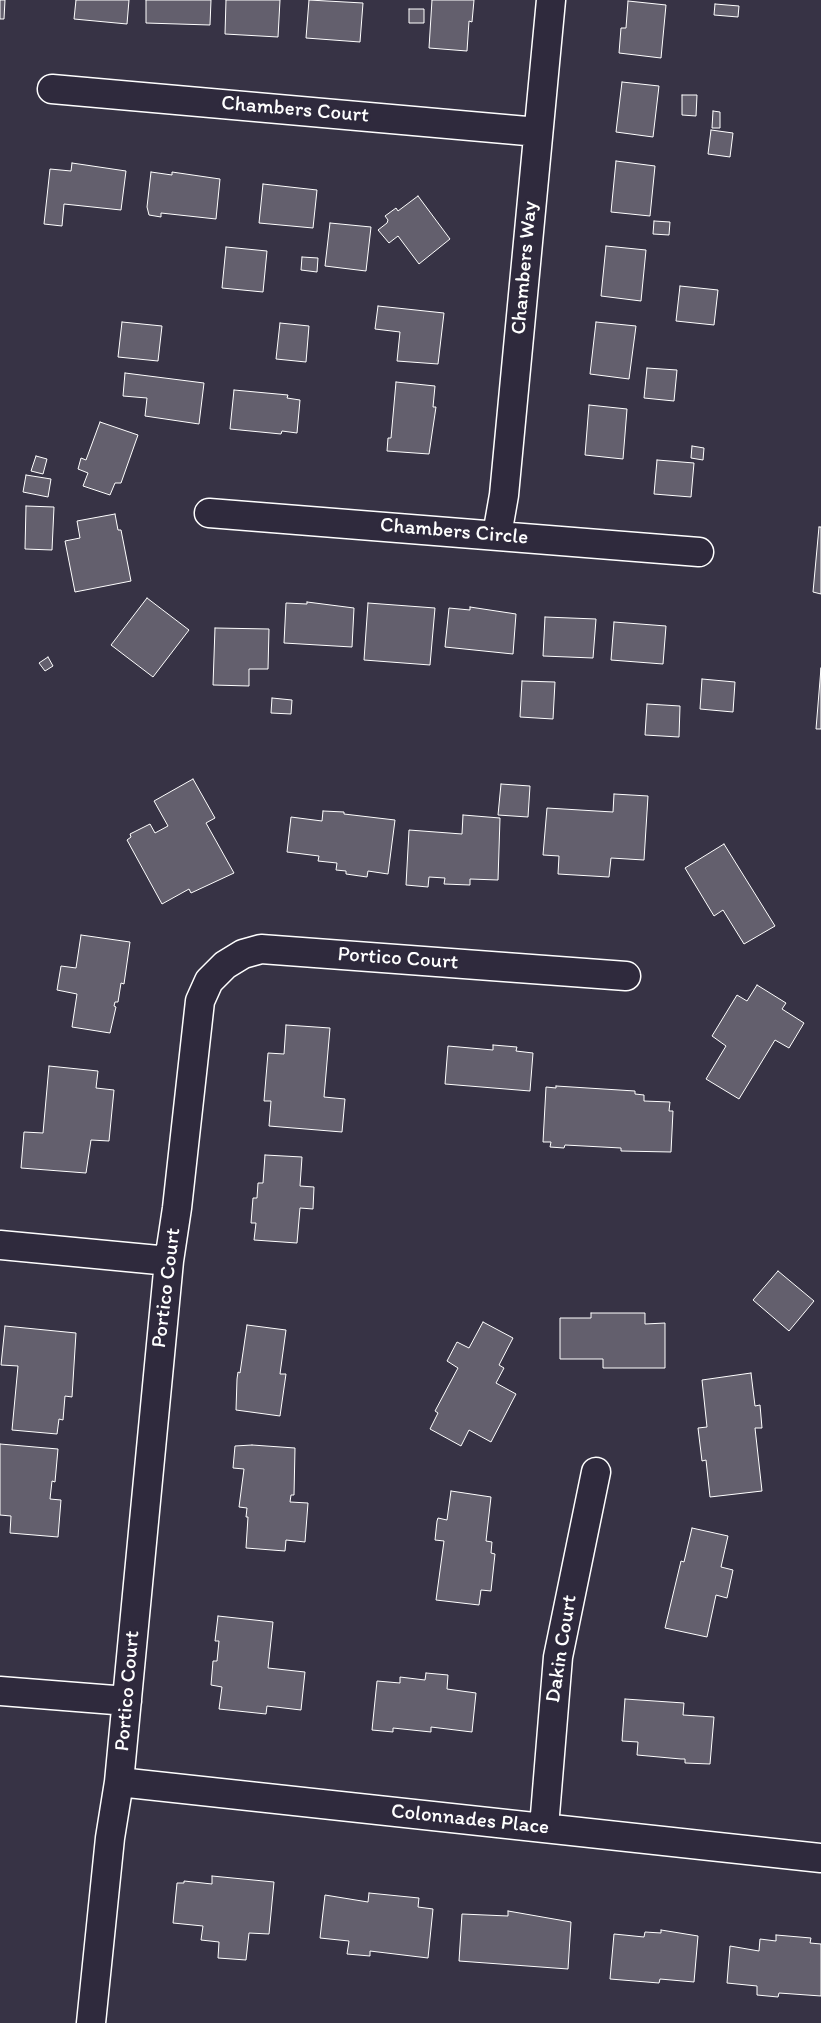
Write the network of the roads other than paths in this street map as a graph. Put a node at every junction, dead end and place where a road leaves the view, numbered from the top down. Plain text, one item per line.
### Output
1 (551, 0) edge
2 (52, 89) dead end
3 (538, 132) junction
4 (209, 513) dead end
5 (498, 535) junction
6 (699, 552) dead end
7 (626, 976) dead end
8 (0, 1245) edge
9 (168, 1261) junction
10 (596, 1472) dead end
11 (0, 1691) edge
12 (127, 1701) junction
13 (119, 1782) junction
14 (544, 1827) junction
15 (821, 1858) edge
16 (91, 2023) edge

1 - 3 street, Chambers Way
2 - 3 street, Chambers Court
3 - 5 street, Chambers Way
4 - 5 street, Chambers Circle
5 - 6 street, Chambers Circle
7 - 9 street, Portico Court
8 - 9 street
9 - 12 street, Portico Court
10 - 14 street, Dakin Court
11 - 12 street
12 - 13 street, Portico Court
13 - 14 street, Colonnades Place
13 - 16 street, Portico Court
14 - 15 street, Colonnades Place

